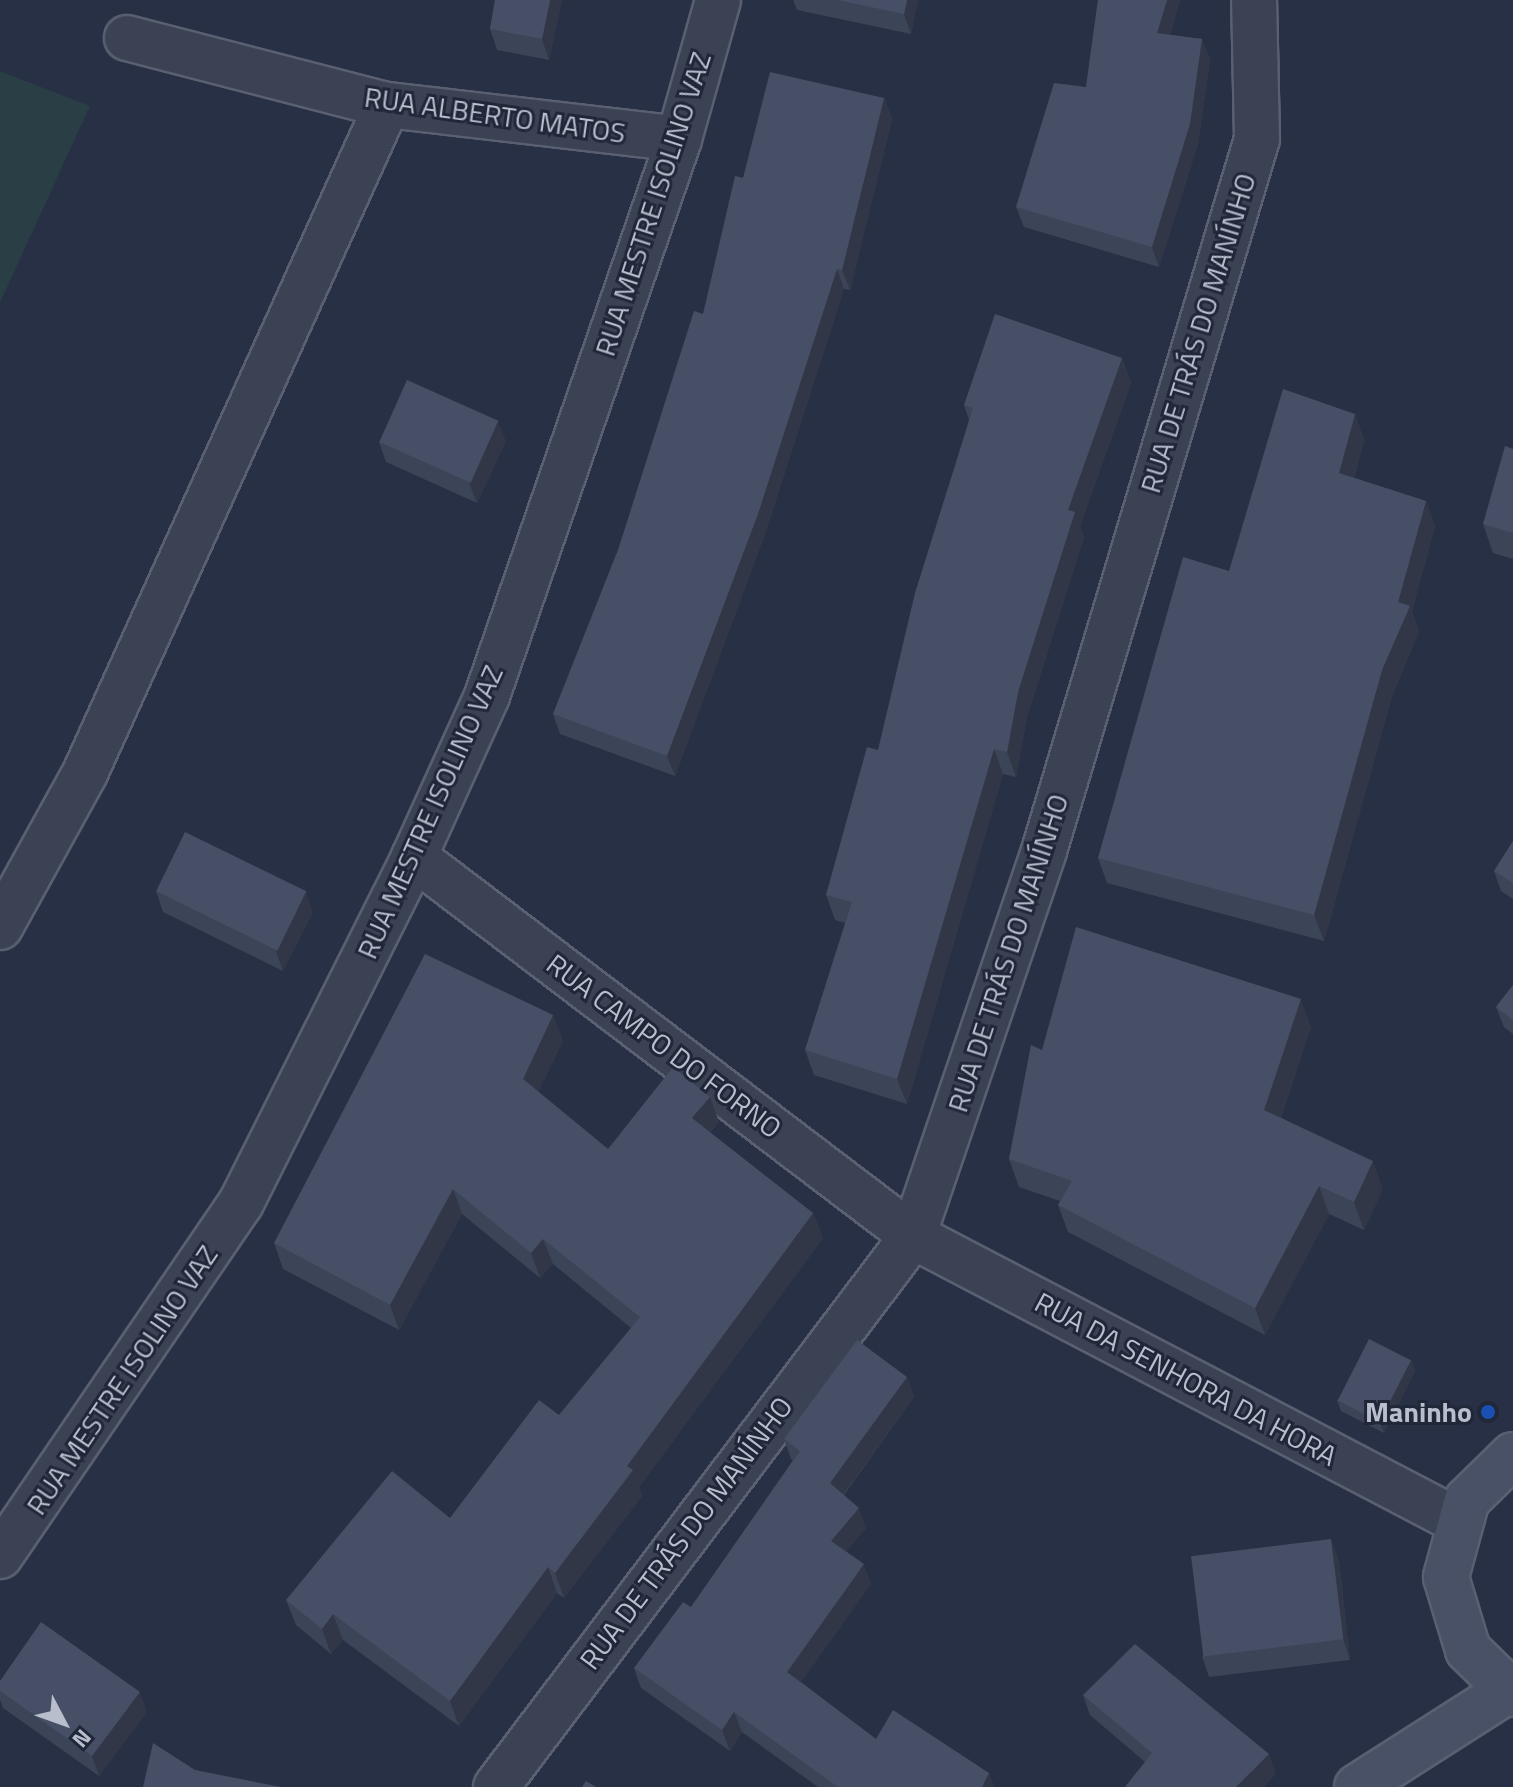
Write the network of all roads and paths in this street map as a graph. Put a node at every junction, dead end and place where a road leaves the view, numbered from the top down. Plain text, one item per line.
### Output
1 (718, 0) edge
2 (1254, 0) edge
3 (127, 38) dead end
4 (387, 105) junction
5 (679, 139) junction
6 (414, 857) junction
7 (0, 927) edge
8 (913, 1236) junction
9 (1513, 1455) edge
10 (1458, 1521) junction
11 (0, 1556) edge
12 (1510, 1693) edge
13 (496, 1787) edge
14 (1357, 1787) edge

1 - 5 street, RUA MESTRE ISOLINO VAZ
2 - 8 street, RUA DE TRÁS DO MANÍNHO
3 - 4 street, RUA ALBERTO MATOS
4 - 5 street, RUA ALBERTO MATOS
4 - 7 street
5 - 6 street, RUA MESTRE ISOLINO VAZ
6 - 8 street, RUA CAMPO DO FORNO
6 - 11 street, RUA MESTRE ISOLINO VAZ
8 - 10 street, RUA DA SENHORA DA HORA
8 - 13 street, RUA DE TRÁS DO MANÍNHO
9 - 10 main road
10 - 12 main road
12 - 14 main road

